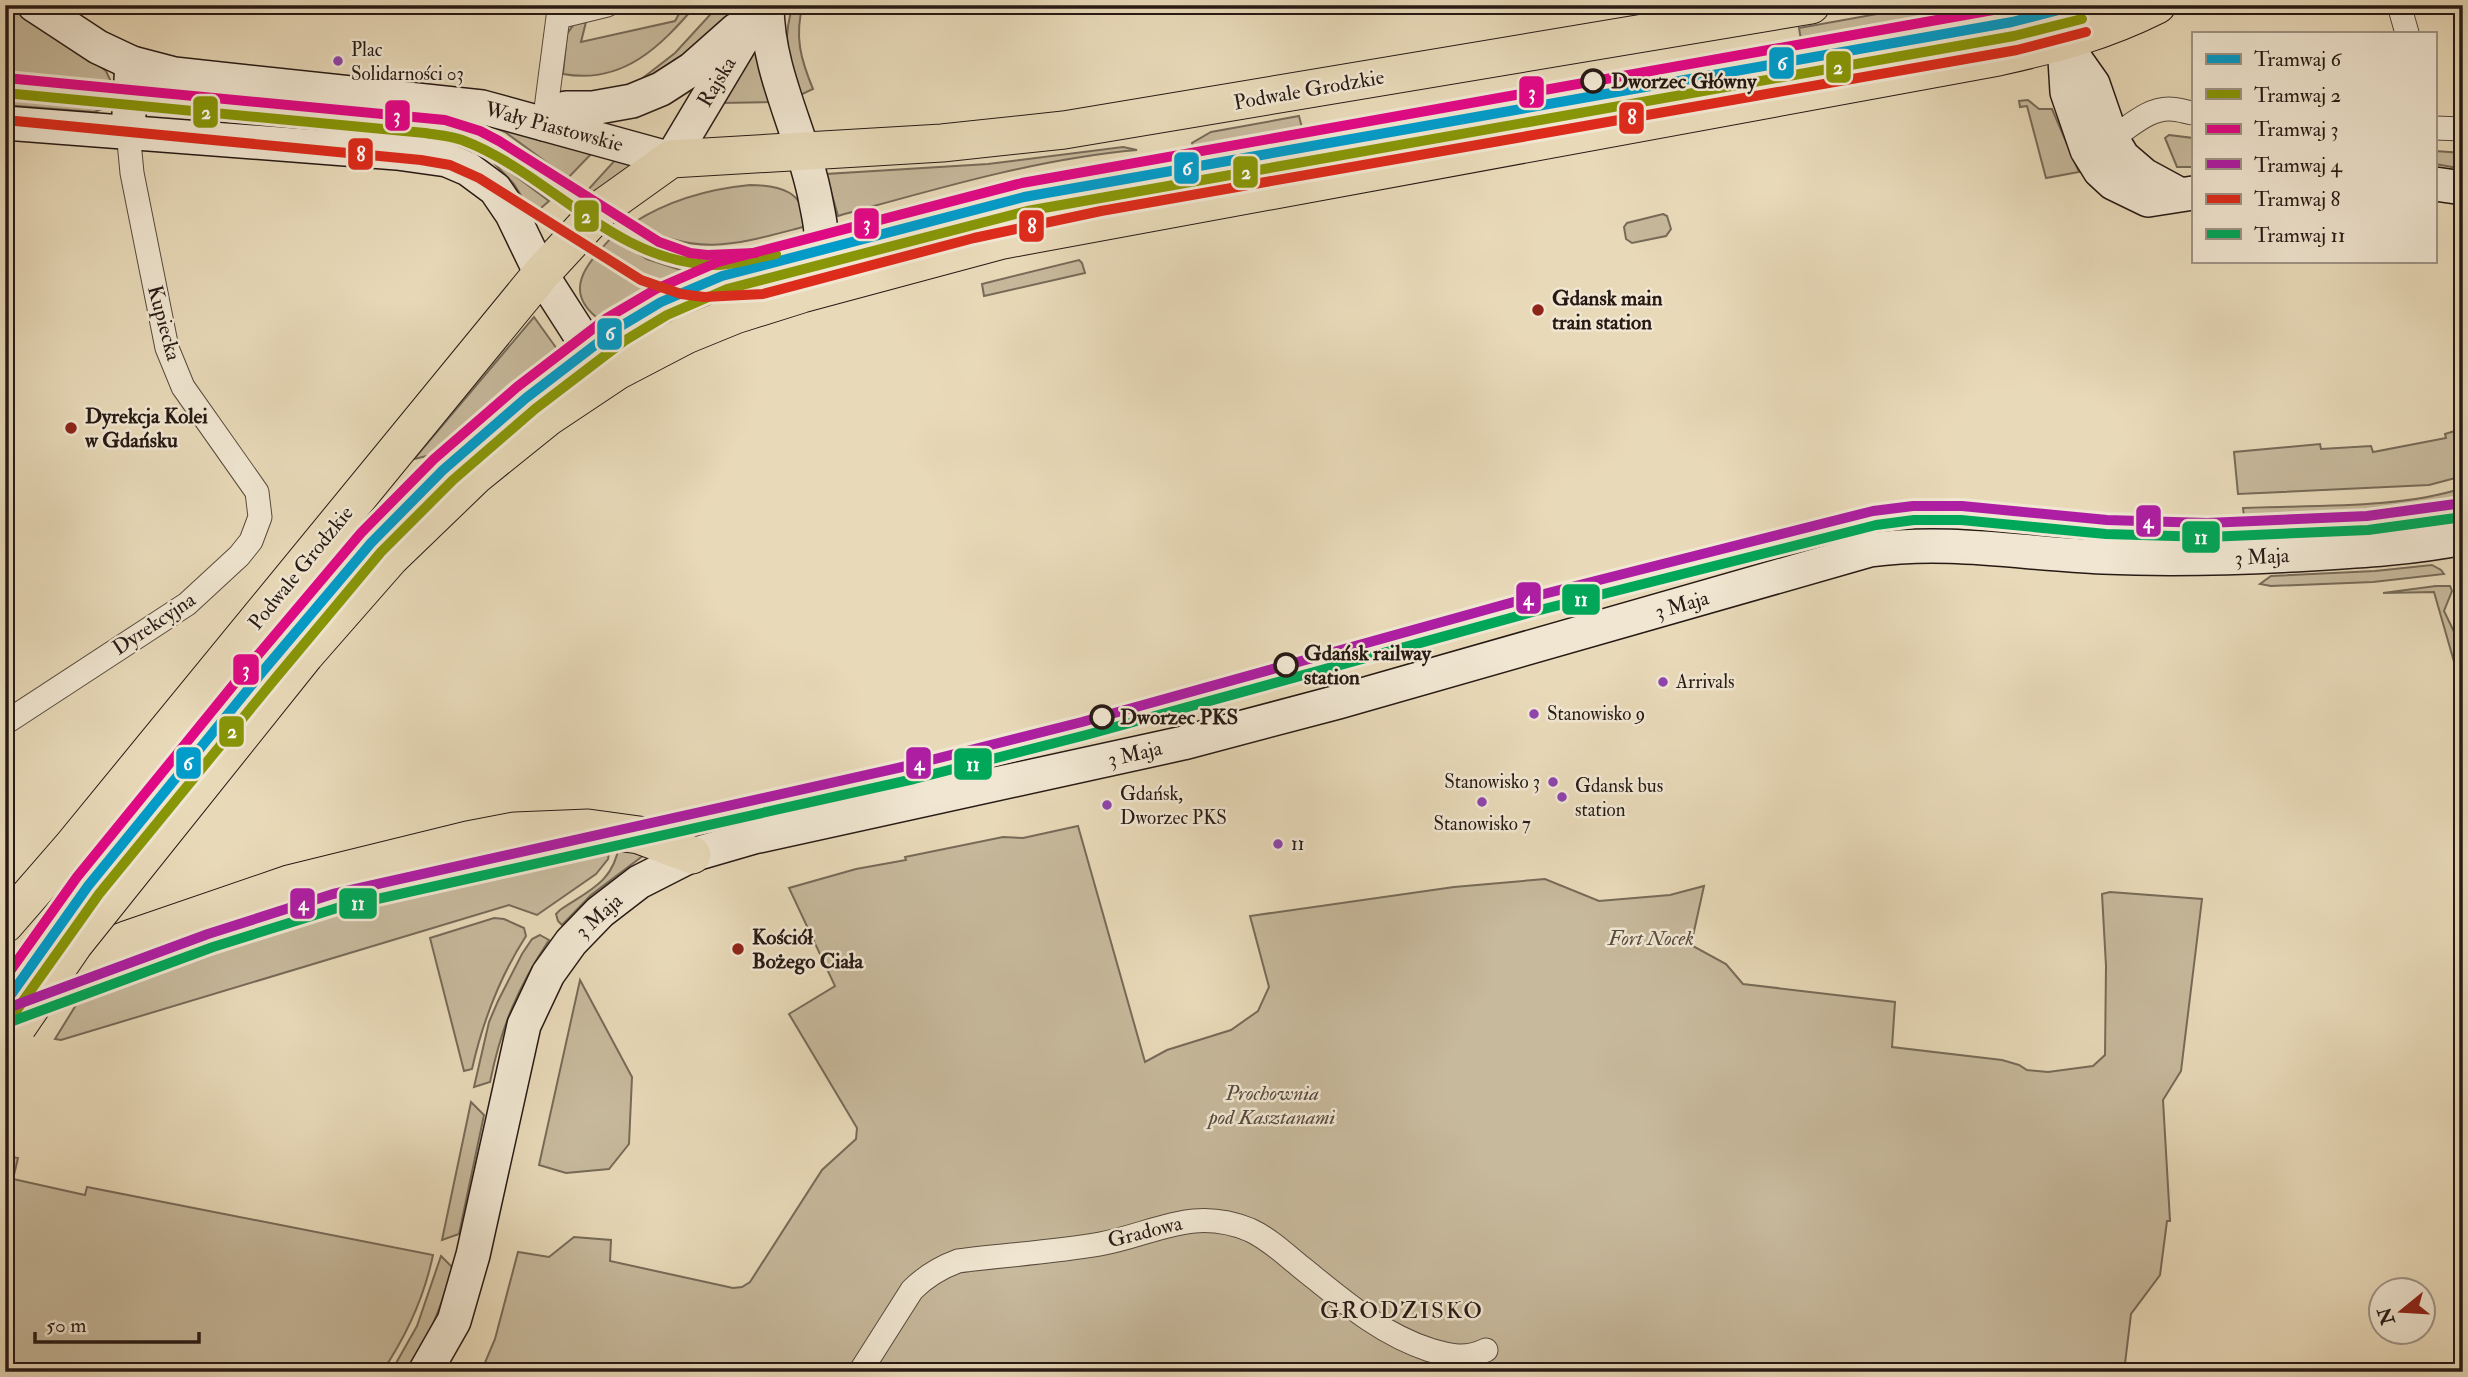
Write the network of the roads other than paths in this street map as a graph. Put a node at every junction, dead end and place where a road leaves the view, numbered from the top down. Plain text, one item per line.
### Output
1 (34, 5) edge
2 (607, 5) edge
3 (763, 5) edge
4 (1811, 5) edge
5 (2053, 5) edge
6 (2157, 5) edge
7 (2399, 5) edge
8 (2407, 32) edge
9 (2064, 43) junction
10 (132, 63) junction
11 (2192, 113) edge
12 (5, 122) edge
13 (544, 124) junction
14 (2436, 128) edge
15 (2463, 129) edge
16 (128, 131) junction
17 (2099, 145) junction
18 (803, 150) junction
19 (671, 159) junction
20 (2436, 184) edge
21 (2463, 188) edge
22 (2186, 194) edge
23 (541, 274) junction
24 (802, 294) junction
25 (617, 371) junction
26 (257, 492) joint
27 (2463, 538) edge
28 (5, 723) edge
29 (692, 855) junction
30 (5, 924) edge
31 (5, 985) edge
32 (12, 1036) edge
33 (1486, 1350) dead end
34 (425, 1372) edge
35 (860, 1372) edge

1 - 10 main road, Wały Piastowskie
2 - 13 street
3 - 13 main road
3 - 18 main road
3 - 19 main road, Rajska
4 - 18 main road, Podwale Grodzkie
5 - 9 main road
6 - 9 main road
7 - 8 street
9 - 17 main road
9 - 24 main road
10 - 13 main road, Wały Piastowskie
10 - 16 main road
11 - 17 street
12 - 16 main road
13 - 19 main road, Wały Piastowskie
14 - 15 street
16 - 23 main road
16 - 26 street, Kupiecka
17 - 22 main road
18 - 19 main road, Podwale Grodzkie
18 - 24 main road
19 - 23 main road, Podwale Grodzkie
20 - 21 main road
23 - 25 main road
23 - 30 main road, Podwale Grodzkie
24 - 25 main road
25 - 32 main road, bridge
26 - 28 street, Dyrekcyjna
27 - 29 main road, 3 Maja
29 - 31 main road
29 - 34 main road, 3 Maja
33 - 35 street, Gradowa

